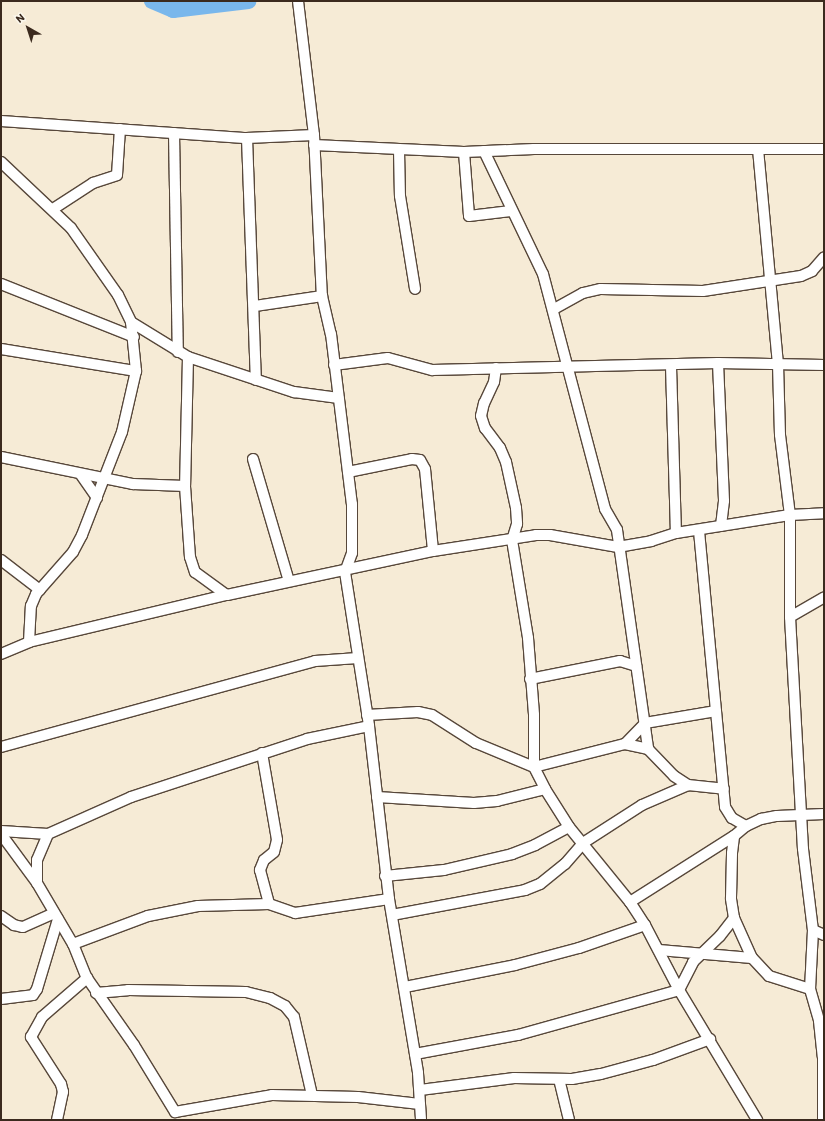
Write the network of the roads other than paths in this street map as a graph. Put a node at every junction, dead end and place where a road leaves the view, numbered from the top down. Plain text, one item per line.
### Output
1 (298, 1) edge
2 (1, 121) edge
3 (120, 129) junction
4 (174, 133) junction
5 (247, 138) junction
6 (314, 140) junction
7 (758, 149) junction
8 (824, 149) edge
9 (399, 150) junction
10 (484, 151) junction
11 (464, 152) junction
12 (1, 162) edge
13 (53, 210) junction
14 (511, 211) junction
15 (824, 257) edge
16 (771, 282) junction
17 (1, 284) edge
18 (415, 289) dead end
19 (322, 296) junction
20 (254, 306) junction
21 (554, 309) junction
22 (131, 322) junction
23 (134, 337) junction
24 (1, 349) edge
25 (178, 352) junction
26 (188, 357) junction
27 (718, 363) junction
28 (778, 364) junction
29 (334, 365) junction
30 (824, 365) edge
31 (566, 366) junction
32 (671, 366) junction
33 (496, 368) junction
34 (136, 371) junction
35 (256, 380) junction
36 (339, 398) junction
37 (1, 458) edge
38 (253, 460) dead end
39 (348, 472) junction
40 (81, 475) junction
41 (105, 479) junction
42 (185, 486) junction
43 (97, 498) junction
44 (824, 514) edge
45 (790, 515) junction
46 (721, 526) junction
47 (699, 531) junction
48 (676, 533) junction
49 (512, 540) junction
50 (618, 547) junction
51 (433, 551) junction
52 (1, 560) edge
53 (345, 572) junction
54 (289, 581) junction
55 (40, 590) junction
56 (227, 595) junction
57 (824, 597) edge
58 (790, 617) junction
59 (29, 642) junction
60 (1, 654) edge
61 (358, 658) junction
62 (636, 666) junction
63 (530, 679) junction
64 (716, 711) junction
65 (367, 715) junction
66 (645, 723) junction
67 (369, 726) junction
68 (625, 744) junction
69 (1, 747) edge
70 (648, 749) junction
71 (262, 753) junction
72 (534, 767) junction
73 (688, 785) junction
74 (545, 789) junction
75 (724, 789) junction
76 (377, 797) junction
77 (801, 814) junction
78 (824, 814) edge
79 (746, 826) junction
80 (568, 827) junction
81 (1, 831) edge
82 (1, 834) edge
83 (48, 834) junction
84 (734, 836) junction
85 (583, 843) junction
86 (386, 876) junction
87 (37, 883) junction
88 (389, 900) junction
89 (630, 902) junction
90 (269, 904) junction
91 (392, 915) junction
92 (1, 916) edge
93 (56, 916) junction
94 (734, 918) junction
95 (646, 925) junction
96 (813, 930) junction
97 (824, 936) edge
98 (73, 944) junction
99 (659, 950) junction
100 (702, 954) junction
101 (752, 958) junction
102 (87, 978) junction
103 (405, 987) junction
104 (679, 990) junction
105 (810, 990) junction
106 (96, 993) junction
107 (1, 999) edge
108 (710, 1039) junction
109 (415, 1054) junction
110 (559, 1079) junction
111 (420, 1090) junction
112 (312, 1095) junction
113 (420, 1104) junction
114 (176, 1116) edge
115 (57, 1120) edge
116 (421, 1120) edge
117 (569, 1120) edge
118 (757, 1120) edge
119 (823, 1120) edge

1 - 6 street
2 - 3 street
3 - 4 street
3 - 13 street
4 - 5 street
4 - 25 street
5 - 6 street
5 - 20 street
6 - 9 street
6 - 19 street
7 - 8 street
7 - 10 street
7 - 16 street
9 - 11 street
9 - 18 street
10 - 11 street
10 - 14 street
11 - 14 street
12 - 13 street
13 - 22 street
14 - 21 street
15 - 16 street
16 - 21 street
16 - 28 street
17 - 23 street
19 - 20 street
19 - 29 street
20 - 35 street
21 - 31 street
22 - 23 street
22 - 25 street
23 - 34 street
24 - 34 street
25 - 26 street
26 - 35 street
26 - 42 street
27 - 28 street
27 - 32 street
27 - 46 street
28 - 30 street
28 - 45 street
29 - 33 street
29 - 36 street
31 - 32 street
31 - 33 street
31 - 50 street
32 - 48 street
33 - 49 street
34 - 41 street
35 - 36 street
36 - 39 street
37 - 40 street
38 - 54 street
39 - 51 street
39 - 53 street
40 - 41 street
40 - 43 street
41 - 42 street
41 - 43 street
42 - 56 street
43 - 55 street
44 - 45 street
45 - 46 street
45 - 58 street
46 - 47 street
47 - 48 street
47 - 64 street
48 - 50 street
49 - 50 street
49 - 51 street
49 - 63 street
50 - 62 street
51 - 53 street
52 - 55 street
53 - 54 street
53 - 61 street
54 - 56 street
55 - 59 street
56 - 59 street
57 - 58 street
58 - 77 street
59 - 60 street
61 - 65 street
61 - 69 street
62 - 63 street
62 - 66 street
63 - 72 street
64 - 66 street
64 - 75 street
65 - 67 street
65 - 72 street
66 - 68 street
66 - 70 street
67 - 71 street
67 - 76 street
68 - 70 street
68 - 72 street
70 - 73 street
71 - 83 street
71 - 90 street
72 - 74 street
73 - 75 street
73 - 85 street
74 - 76 street
74 - 80 street
75 - 79 street
76 - 86 street
77 - 78 street
77 - 79 street
77 - 96 street
79 - 84 street
80 - 85 street
80 - 86 street
81 - 83 street
82 - 87 street
83 - 87 street
84 - 89 street
84 - 94 street
85 - 89 street
85 - 91 street
86 - 88 street
87 - 93 street
88 - 90 street
88 - 91 street
89 - 95 street
90 - 98 street
91 - 103 street
92 - 93 street
93 - 98 street
93 - 107 street
94 - 100 street
94 - 101 street
95 - 99 street
95 - 103 street
96 - 97 street
96 - 105 street
98 - 102 street
99 - 100 street
99 - 104 street
100 - 101 street
100 - 104 street
101 - 105 street
102 - 106 street
102 - 115 street
103 - 109 street
104 - 108 street
104 - 109 street
105 - 119 street
106 - 112 street
106 - 114 street
108 - 110 street
108 - 118 street
109 - 111 street
110 - 111 street
110 - 117 street
111 - 113 street
112 - 113 street
112 - 114 street
113 - 116 street

